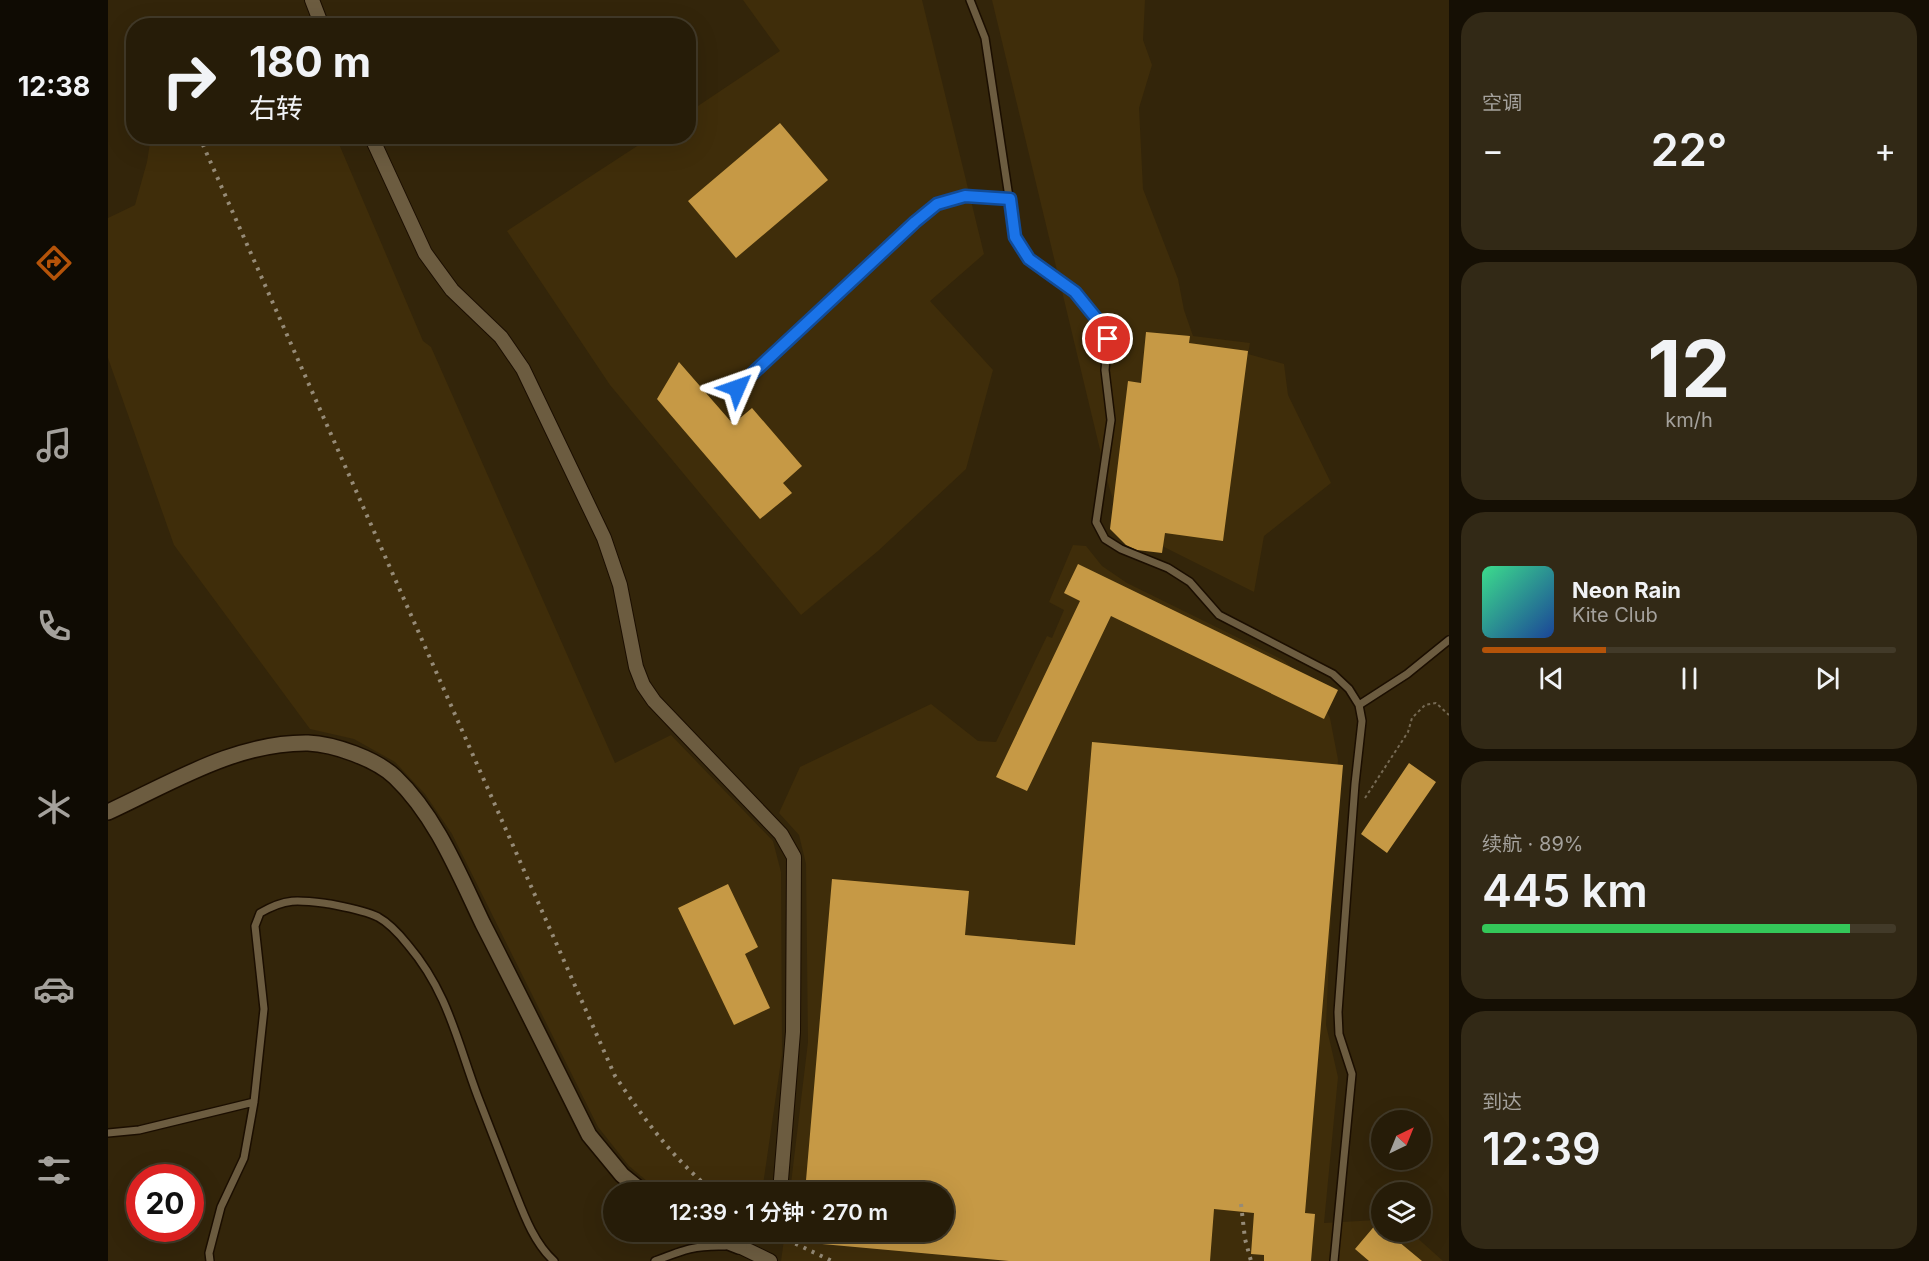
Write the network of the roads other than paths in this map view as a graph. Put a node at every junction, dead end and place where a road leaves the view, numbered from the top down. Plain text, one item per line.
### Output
1 (312, 0) edge
2 (970, 0) edge
3 (319, 18) edge
4 (375, 144) edge
5 (1010, 199) junction
6 (737, 388) dead end
7 (1449, 640) edge
8 (1359, 705) junction
9 (108, 812) edge
10 (254, 1102) junction
11 (108, 1133) edge
12 (631, 1182) edge
13 (781, 1182) edge
14 (729, 1242) edge
15 (743, 1242) edge
16 (739, 1246) junction
17 (210, 1261) edge
18 (554, 1261) edge
19 (655, 1261) edge
20 (770, 1261) edge
21 (1334, 1261) edge

1 - 3 street
2 - 5 lane
4 - 13 street
5 - 6 lane
5 - 8 lane
7 - 8 lane
8 - 21 lane
9 - 12 street
10 - 11 lane
10 - 17 lane
10 - 18 lane
14 - 16 street
15 - 16 street
16 - 19 lane
16 - 20 street

